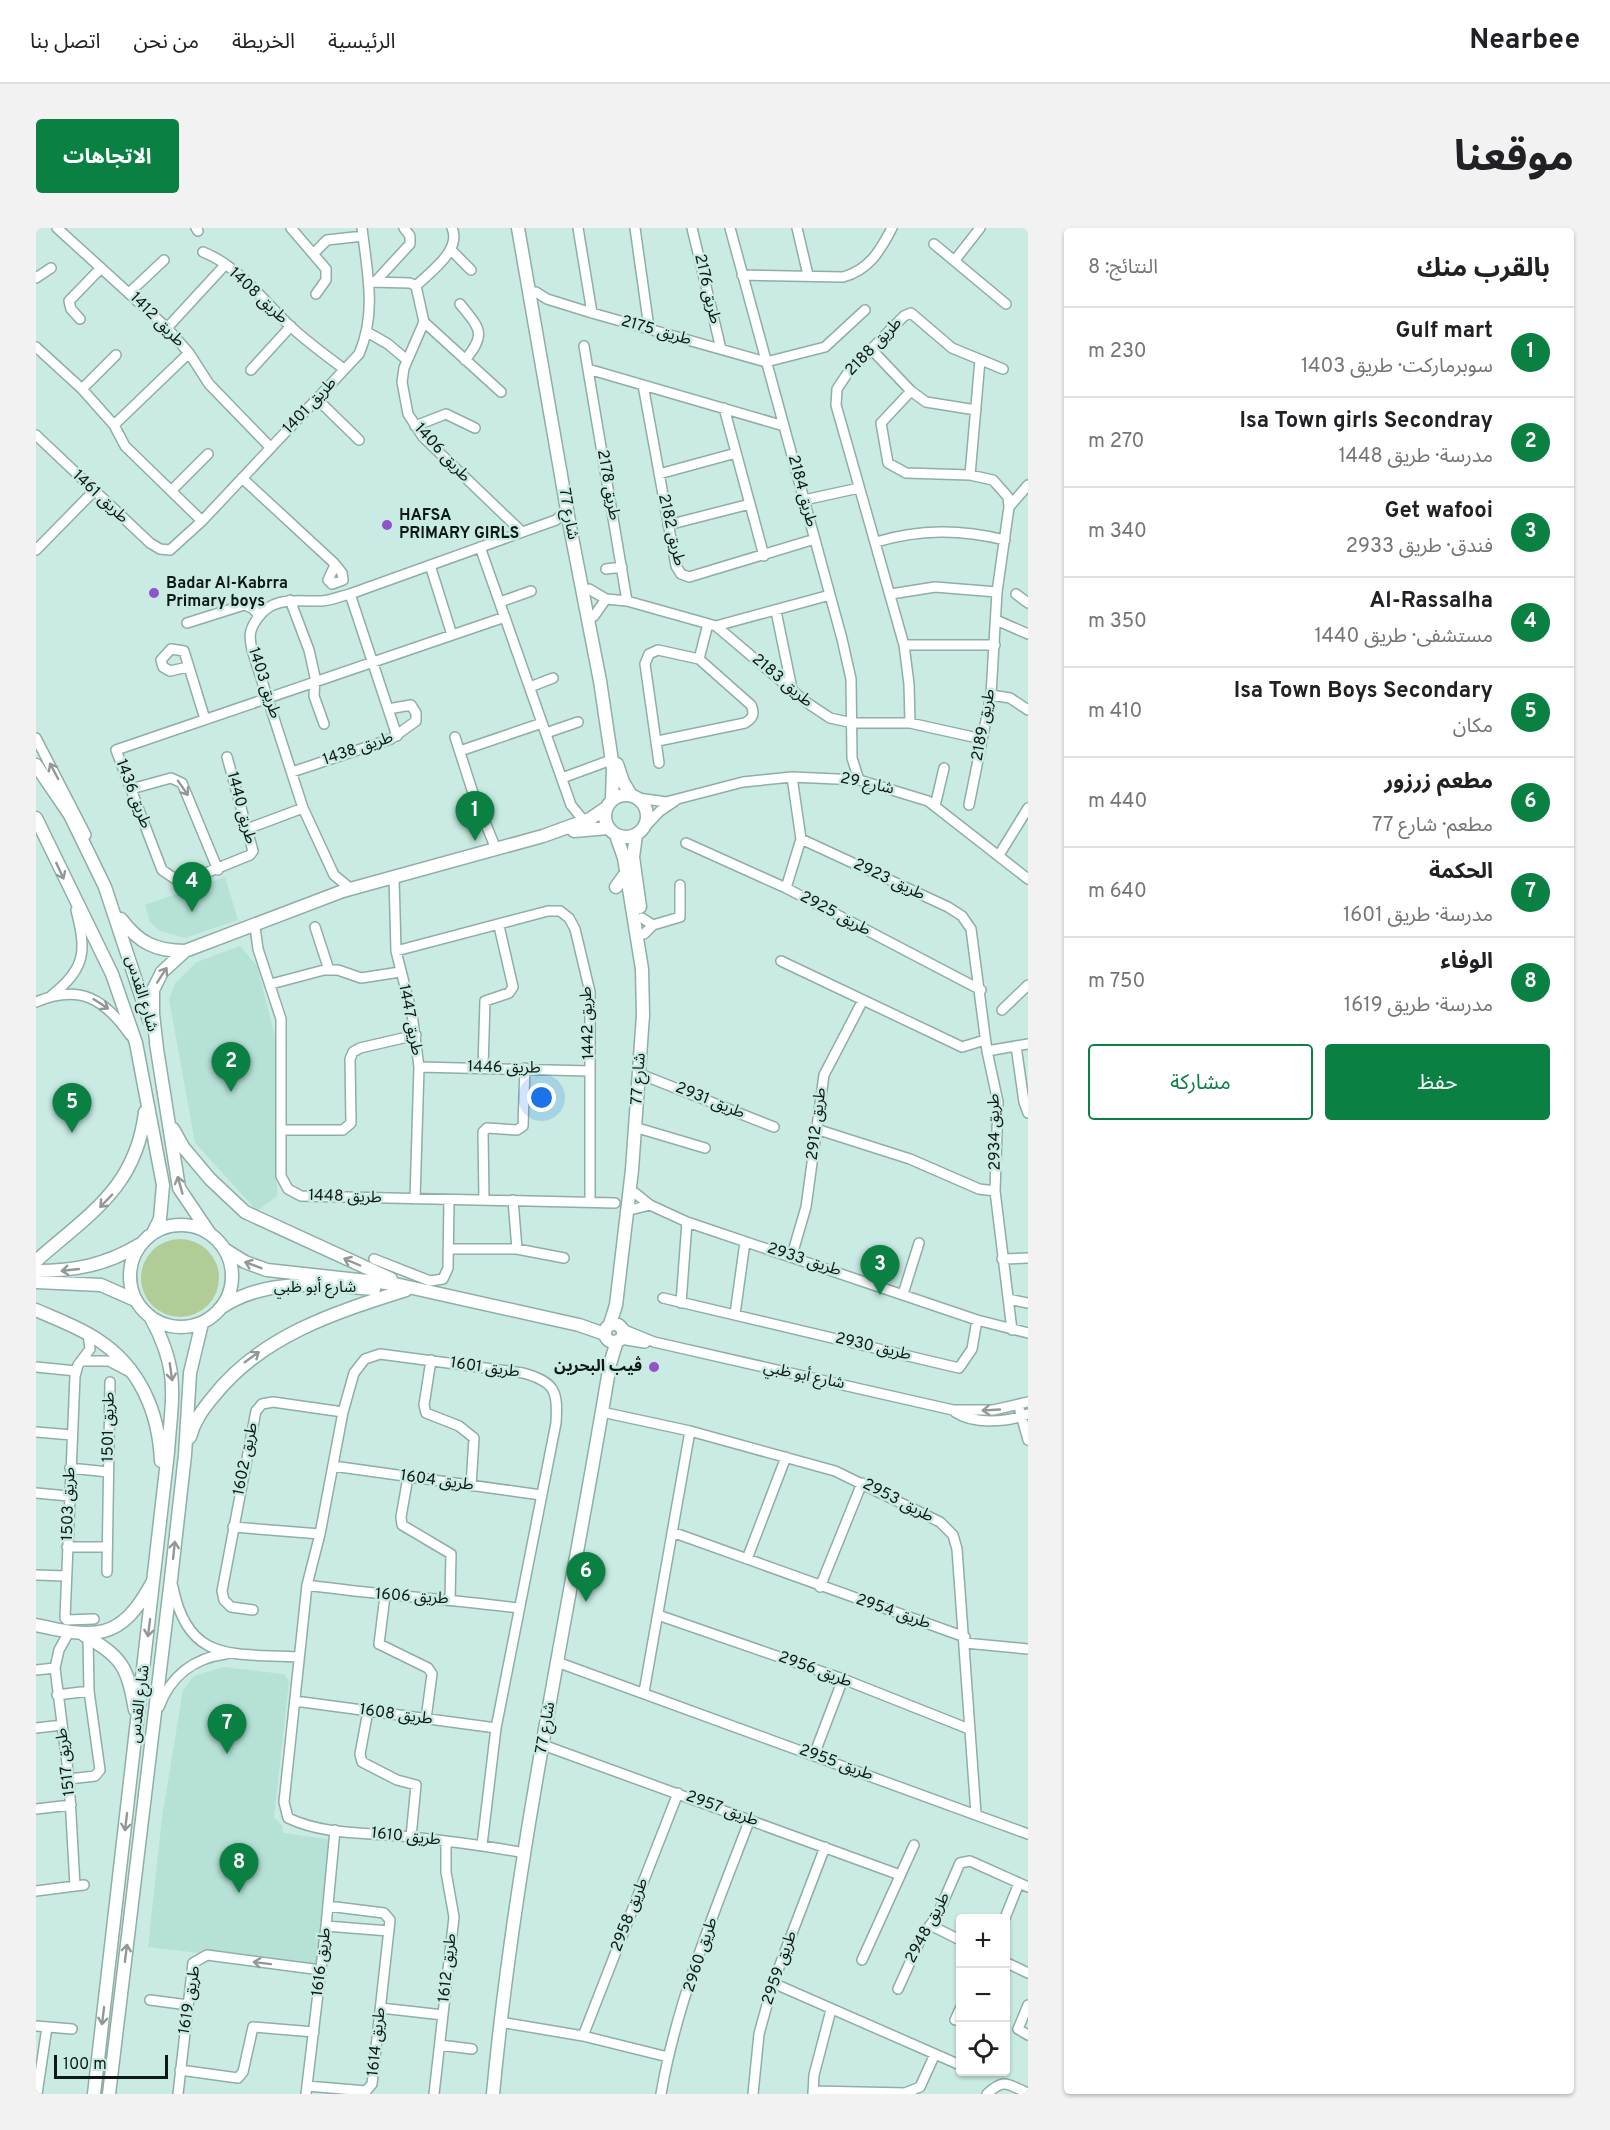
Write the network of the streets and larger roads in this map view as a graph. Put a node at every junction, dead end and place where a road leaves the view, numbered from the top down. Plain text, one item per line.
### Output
1 (57, 228) edge
2 (291, 228) edge
3 (404, 228) edge
4 (452, 228) edge
5 (518, 228) edge
6 (525, 228) edge
7 (578, 228) edge
8 (635, 228) edge
9 (692, 228) edge
10 (730, 228) edge
11 (797, 228) edge
12 (892, 228) edge
13 (980, 228) edge
14 (363, 232) edge
15 (934, 244) dead end
16 (451, 250) junction
17 (203, 252) dead end
18 (314, 253) junction
19 (164, 260) dead end
20 (955, 260) junction
21 (225, 265) junction
22 (51, 268) dead end
23 (101, 268) junction
24 (471, 270) dead end
25 (742, 274) junction
26 (808, 275) junction
27 (36, 278) edge
28 (373, 282) junction
29 (416, 286) junction
30 (130, 292) junction
31 (316, 294) dead end
32 (540, 299) junction
33 (460, 304) dead end
34 (1006, 304) dead end
35 (865, 310) dead end
36 (592, 313) junction
37 (80, 319) dead end
38 (424, 322) junction
39 (291, 326) junction
40 (167, 328) junction
41 (649, 328) junction
42 (367, 332) junction
43 (584, 346) dead end
44 (36, 347) edge
45 (721, 350) junction
46 (872, 350) junction
47 (189, 353) junction
48 (116, 355) dead end
49 (407, 360) junction
50 (465, 360) junction
51 (980, 360) junction
52 (766, 362) junction
53 (344, 369) junction
54 (588, 369) junction
55 (1004, 369) dead end
56 (251, 370) dead end
57 (643, 385) junction
58 (82, 389) junction
59 (911, 391) junction
60 (501, 392) dead end
61 (317, 399) junction
62 (724, 408) junction
63 (976, 410) junction
64 (114, 425) junction
65 (415, 426) junction
66 (784, 426) junction
67 (475, 428) dead end
68 (36, 435) edge
69 (359, 440) dead end
70 (271, 448) junction
71 (736, 453) junction
72 (208, 454) dead end
73 (659, 474) junction
74 (969, 475) junction
75 (242, 478) junction
76 (1028, 484) edge
77 (859, 488) junction
78 (172, 490) junction
79 (94, 491) junction
80 (804, 500) junction
81 (750, 504) junction
82 (1009, 507) junction
83 (567, 509) junction
84 (556, 520) junction
85 (202, 521) junction
86 (668, 525) junction
87 (570, 526) junction
88 (522, 532) junction
89 (815, 539) junction
90 (1005, 540) junction
91 (876, 542) junction
92 (480, 547) junction
93 (36, 550) edge
94 (170, 550) joint
95 (764, 556) junction
96 (335, 565) dead end
97 (430, 565) junction
98 (622, 567) junction
99 (606, 569) dead end
100 (589, 589) junction
101 (531, 591) dead end
102 (997, 592) junction
103 (350, 594) junction
104 (891, 594) junction
105 (1016, 594) dead end
106 (830, 595) junction
107 (606, 599) junction
108 (290, 600) junction
109 (627, 601) junction
110 (500, 602) junction
111 (1027, 602) edge
112 (776, 611) junction
113 (259, 615) junction
114 (594, 615) junction
115 (505, 616) junction
116 (996, 620) junction
117 (187, 623) dead end
118 (712, 625) junction
119 (1028, 634) edge
120 (452, 635) junction
121 (904, 645) junction
122 (995, 645) junction
123 (699, 659) junction
124 (373, 663) junction
125 (188, 667) dead end
126 (553, 678) dead end
127 (314, 683) junction
128 (530, 687) junction
129 (792, 689) junction
130 (991, 695) junction
131 (268, 698) junction
132 (388, 709) junction
133 (1028, 710) edge
134 (205, 719) junction
135 (578, 722) dead end
136 (542, 723) junction
137 (853, 723) junction
138 (909, 723) junction
139 (324, 724) dead end
140 (546, 733) junction
141 (397, 736) junction
142 (455, 737) dead end
143 (36, 738) edge
144 (982, 739) junction
145 (658, 741) junction
146 (460, 751) junction
147 (227, 757) dead end
148 (852, 758) junction
149 (611, 760) junction
150 (659, 763) dead end
151 (36, 765) edge
152 (944, 768) dead end
153 (292, 772) junction
154 (792, 777) junction
155 (842, 777) junction
156 (562, 778) junction
157 (859, 780) junction
158 (131, 789) junction
159 (634, 797) junction
160 (680, 799) junction
161 (609, 804) junction
162 (571, 805) junction
163 (969, 805) dead end
164 (935, 806) junction
165 (303, 808) junction
166 (1028, 808) edge
167 (36, 818) edge
168 (584, 821) junction
169 (569, 826) junction
170 (247, 829) junction
171 (640, 831) junction
172 (612, 832) junction
173 (543, 836) junction
174 (801, 839) junction
175 (686, 843) dead end
176 (496, 849) junction
177 (999, 855) junction
178 (94, 863) junction
179 (218, 870) junction
180 (331, 871) junction
181 (627, 873) junction
182 (394, 877) junction
183 (1028, 879) edge
184 (181, 883) joint
185 (680, 885) dead end
186 (616, 887) dead end
187 (786, 888) junction
188 (351, 889) junction
189 (328, 897) junction
190 (75, 903) junction
191 (113, 908) junction
192 (499, 926) junction
193 (315, 927) dead end
194 (250, 929) junction
195 (971, 929) joint
196 (649, 930) junction
197 (185, 951) junction
198 (396, 951) junction
199 (782, 961) dead end
200 (329, 970) junction
201 (400, 972) junction
202 (271, 984) junction
203 (1028, 985) edge
204 (981, 990) junction
205 (50, 996) junction
206 (863, 1000) junction
207 (36, 1002) edge
208 (1002, 1010) dead end
209 (416, 1035) junction
210 (985, 1040) junction
211 (136, 1043) junction
212 (1028, 1044) edge
213 (1016, 1046) junction
214 (158, 1049) junction
215 (987, 1051) junction
216 (1023, 1066) edge
217 (419, 1067) junction
218 (483, 1068) junction
219 (525, 1068) junction
220 (590, 1071) junction
221 (645, 1076) junction
222 (144, 1090) junction
223 (1027, 1111) edge
224 (170, 1123) junction
225 (774, 1127) dead end
226 (641, 1129) junction
227 (816, 1129) junction
228 (282, 1130) junction
229 (705, 1148) dead end
230 (995, 1191) junction
231 (632, 1195) junction
232 (415, 1199) junction
233 (448, 1200) junction
234 (484, 1200) junction
235 (513, 1200) junction
236 (590, 1202) junction
237 (615, 1203) junction
238 (650, 1205) junction
239 (630, 1210) junction
240 (687, 1222) junction
241 (153, 1233) junction
242 (210, 1234) junction
243 (746, 1242) junction
244 (919, 1243) dead end
245 (140, 1244) junction
246 (448, 1249) junction
247 (517, 1249) junction
248 (224, 1250) junction
249 (792, 1255) junction
250 (564, 1258) dead end
251 (1028, 1258) edge
252 (374, 1259) dead end
253 (1002, 1259) junction
254 (36, 1261) edge
255 (36, 1271) edge
256 (36, 1282) edge
257 (408, 1288) junction
258 (903, 1294) junction
259 (663, 1298) dead end
260 (1008, 1299) junction
261 (135, 1300) junction
262 (681, 1303) junction
263 (1028, 1303) edge
264 (221, 1308) junction
265 (36, 1310) edge
266 (735, 1314) junction
267 (151, 1318) junction
268 (977, 1320) junction
269 (202, 1323) junction
270 (1012, 1330) junction
271 (613, 1332) junction
272 (1028, 1333) edge
273 (88, 1334) junction
274 (431, 1360) junction
275 (82, 1361) junction
276 (36, 1367) edge
277 (76, 1371) junction
278 (134, 1375) junction
279 (110, 1382) dead end
280 (1023, 1404) edge
281 (953, 1410) junction
282 (343, 1412) junction
283 (602, 1412) junction
284 (1024, 1415) edge
285 (690, 1431) junction
286 (36, 1432) edge
287 (72, 1435) junction
288 (1028, 1440) edge
289 (185, 1455) junction
290 (786, 1457) junction
291 (333, 1466) junction
292 (70, 1468) junction
293 (108, 1472) junction
294 (408, 1477) junction
295 (862, 1483) junction
296 (471, 1486) junction
297 (36, 1493) edge
298 (541, 1495) junction
299 (68, 1496) junction
300 (163, 1497) junction
301 (233, 1527) junction
302 (672, 1532) junction
303 (320, 1534) junction
304 (68, 1547) junction
305 (107, 1547) junction
306 (747, 1559) junction
307 (106, 1572) dead end
308 (36, 1575) edge
309 (66, 1576) junction
310 (155, 1577) junction
311 (171, 1579) junction
312 (307, 1585) junction
313 (820, 1587) junction
314 (385, 1596) junction
315 (450, 1599) junction
316 (518, 1608) junction
317 (253, 1610) dead end
318 (658, 1615) junction
319 (94, 1619) dead end
320 (77, 1621) junction
321 (36, 1625) edge
322 (79, 1635) junction
323 (965, 1640) junction
324 (1028, 1648) edge
325 (240, 1653) junction
326 (298, 1657) junction
327 (557, 1662) junction
328 (55, 1668) junction
329 (36, 1670) edge
330 (843, 1679) junction
331 (89, 1691) junction
332 (644, 1692) junction
333 (57, 1695) junction
334 (295, 1701) junction
335 (368, 1711) junction
336 (426, 1719) junction
337 (138, 1723) junction
338 (154, 1724) junction
339 (62, 1725) junction
340 (36, 1728) edge
341 (496, 1728) junction
342 (969, 1729) junction
343 (543, 1745) junction
344 (814, 1755) junction
345 (69, 1779) junction
346 (678, 1792) junction
347 (71, 1805) junction
348 (36, 1809) edge
349 (975, 1814) junction
350 (288, 1818) joint
351 (750, 1819) junction
352 (335, 1830) junction
353 (1028, 1834) edge
354 (411, 1837) junction
355 (447, 1842) junction
356 (482, 1845) junction
357 (914, 1845) dead end
358 (825, 1847) junction
359 (525, 1853) junction
360 (900, 1875) junction
361 (1024, 1885) edge
362 (36, 1891) edge
363 (328, 1906) junction
364 (1007, 1914) edge
365 (930, 1925) junction
366 (326, 1926) junction
367 (389, 1931) junction
368 (956, 1938) edge
369 (862, 1960) dead end
370 (1010, 1964) edge
371 (321, 1970) junction
372 (1028, 1973) edge
373 (773, 1983) junction
374 (898, 1989) dead end
375 (150, 2000) dead end
376 (188, 2005) junction
377 (1028, 2005) edge
378 (381, 2007) junction
379 (831, 2010) junction
380 (443, 2014) junction
381 (500, 2022) junction
382 (36, 2026) edge
383 (46, 2027) junction
384 (72, 2029) dead end
385 (314, 2032) junction
386 (1028, 2035) edge
387 (583, 2036) junction
388 (440, 2045) junction
389 (472, 2049) dead end
390 (935, 2054) junction
391 (668, 2057) junction
392 (956, 2063) edge
393 (39, 2064) edge
394 (180, 2070) junction
395 (306, 2090) edge
396 (813, 2092) edge
397 (1028, 2093) edge
398 (37, 2094) edge
399 (94, 2094) edge
400 (109, 2094) edge
401 (178, 2094) edge
402 (434, 2094) edge
403 (493, 2094) edge
404 (661, 2094) edge
405 (753, 2094) edge
406 (987, 2094) edge

1 - 23 street, طريق 1412
2 - 18 street
3 - 28 street
4 - 16 street
5 - 83 street, شارع 77
6 - 32 street, شارع 77
7 - 36 street
8 - 41 street
9 - 45 street, طريق 2176
10 - 25 street, طريق 2184
11 - 26 street
12 - 26 street
13 - 20 street
14 - 18 street
14 - 28 street, طريق 1401
15 - 20 street
16 - 24 street
16 - 29 street
17 - 21 street, طريق 1408
18 - 31 street
19 - 30 street
20 - 34 street
21 - 39 street, طريق 1408
21 - 40 street, طريق 1408
22 - 27 street
23 - 30 street, طريق 1412
23 - 37 street
25 - 26 street
25 - 52 street, طريق 2184
28 - 29 street
28 - 42 street, طريق 1401
29 - 38 street
30 - 40 street, طريق 1412
32 - 36 street, طريق 2175
32 - 100 street, شارع 77
33 - 50 street
35 - 52 street
36 - 41 street, طريق 2175
38 - 49 street, طريق 1406
38 - 50 street
39 - 53 street, طريق 1408
39 - 56 street, طريق 1408
40 - 47 street, طريق 1412
41 - 45 street, طريق 2175
42 - 49 street
42 - 53 street, طريق 1401
43 - 54 street, طريق 2178
44 - 58 street
45 - 52 street, طريق 2175
46 - 51 street, طريق 2188
46 - 59 street
46 - 77 street, طريق 2188
47 - 64 street
47 - 70 street, طريق 1412
48 - 58 street
49 - 65 street, طريق 1406
50 - 60 street
51 - 55 street
51 - 63 street
52 - 66 street, طريق 2184
53 - 61 street, طريق 1401
54 - 57 street
54 - 98 street, طريق 2178
57 - 62 street
57 - 73 street, طريق 2182
58 - 64 street
59 - 63 street
59 - 74 street
61 - 69 street
61 - 70 street, طريق 1401
62 - 66 street
62 - 71 street
63 - 74 street
64 - 78 street
65 - 67 street
65 - 88 street, طريق 1406
66 - 80 street, طريق 2184
68 - 79 street, طريق 1461
70 - 75 street, طريق 1401
71 - 73 street
71 - 81 street
72 - 78 street
73 - 86 street, طريق 2182
74 - 82 street
75 - 85 street, طريق 1401
75 - 96 street
76 - 82 street
77 - 80 street
77 - 91 street, طريق 2188
78 - 85 street
79 - 93 street
79 - 94 street, طريق 1461
80 - 89 street, طريق 2184
81 - 86 street
81 - 95 street
82 - 90 street, طريق 2189
83 - 84 street
83 - 87 street, شارع 77
84 - 87 street
84 - 88 street
85 - 94 street, طريق 1401
86 - 95 street, طريق 2182
87 - 149 street, شارع 77
88 - 92 street
89 - 95 street, طريق 2182
89 - 106 street, طريق 2184
90 - 91 street
90 - 102 street, طريق 2189
91 - 104 street, طريق 2188
92 - 97 street
92 - 110 street
97 - 103 street
97 - 120 street
98 - 99 street
98 - 109 street, طريق 2178
100 - 107 street, طريق 2183
100 - 114 street, شارع 77
101 - 110 street
102 - 104 street
102 - 116 street, طريق 2189
103 - 108 street
103 - 124 street
104 - 121 street, طريق 2188
105 - 111 street
106 - 112 street, طريق 2183
106 - 137 street, طريق 2184
107 - 109 street, طريق 2183
107 - 114 street
108 - 113 street
108 - 127 street
109 - 118 street, طريق 2183
110 - 115 street
112 - 118 street, طريق 2183
112 - 129 street
113 - 117 street
113 - 131 street, طريق 1403
114 - 159 street, شارع 77
115 - 120 street, طريق 1436
115 - 128 street
116 - 119 street
116 - 122 street, طريق 2189
118 - 123 street
118 - 129 street, طريق 2183
120 - 124 street, طريق 1436
121 - 122 street
121 - 138 street, طريق 2188
122 - 130 street, طريق 2189
123 - 145 street
123 - 145 street
124 - 127 street, طريق 1436
124 - 132 street
125 - 134 street
126 - 128 street
127 - 131 street, طريق 1436
127 - 139 street
128 - 136 street
129 - 137 street, طريق 2183
130 - 133 street
130 - 144 street, طريق 2189
131 - 134 street, طريق 1436
131 - 153 street, طريق 1403
132 - 141 street
132 - 141 street, طريق 1438
134 - 158 street, طريق 1436
135 - 140 street
136 - 140 street
136 - 146 street
137 - 138 street
137 - 148 street, طريق 2184
138 - 144 street
140 - 156 street
141 - 153 street, طريق 1438
142 - 146 street
178 -> 143 street
144 - 163 street, طريق 2189
145 - 150 street
146 - 176 street
147 - 170 street, طريق 1440
148 - 155 street, طريق 2184
148 - 157 street, طريق 2184
149 - 156 street
149 - 161 street, شارع 77
151 - 178 street, شارع القدس
152 - 164 street
153 - 165 street, طريق 1403
154 - 155 street, شارع 29
154 - 160 street, شارع 29
154 - 174 street
155 - 157 street, شارع 29
156 - 162 street
157 - 164 street, شارع 29
158 -> 179 street
158 - 184 street, طريق 1436
159 - 160 street, شارع 29
159 - 161 street
159 - 171 street
160 - 171 street, شارع 29
161 - 168 street
161 - 172 street
162 - 168 street
162 - 169 street
164 - 177 street, شارع 29
165 - 170 street
165 - 180 street, طريق 1403
166 - 177 street
167 -> 190 street, شارع القدس
168 - 169 street
169 - 173 street
170 - 179 street, طريق 1440
171 - 172 street
171 - 196 street, شارع 77
172 - 173 street
172 - 181 street, شارع 77
173 - 176 street
174 - 187 street
174 - 195 street, طريق 2923
175 - 187 street, طريق 2925
176 - 182 street
177 - 183 street, شارع 29
178 - 191 street, شارع القدس
179 - 184 street, طريق 1440
180 - 188 street, طريق 1403
180 - 189 street
181 - 186 street
181 - 231 street, شارع 77
182 - 188 street
182 - 198 street, طريق 1447
185 - 196 street
187 - 204 street, طريق 2925
188 - 189 street
189 - 194 street
190 - 205 street
190 - 211 street, شارع القدس
191 - 197 street
191 - 214 street, شارع القدس
192 - 198 street, طريق 1442
192 - 218 street
192 - 220 street, طريق 1442
193 - 200 street
194 - 197 street
194 - 202 street, طريق 1448
195 - 204 street, طريق 2934
196 - 221 street, شارع 77
214 -> 197 street
198 - 201 street, طريق 1447
199 - 206 street
200 - 201 street
200 - 202 street
201 - 209 street, طريق 1447
202 - 228 street, طريق 1448
203 - 208 street
204 - 210 street, طريق 2934
205 - 207 street
205 -> 211 street
206 - 210 street
206 - 227 street, طريق 2912
209 - 217 street, طريق 1447
209 - 228 street
210 - 215 street, طريق 2934
211 - 222 street, شارع القدس
212 - 213 street
213 - 215 street
213 - 216 street
214 - 224 street, شارع القدس
215 - 230 street, طريق 2934
216 - 223 street
217 - 218 street, طريق 1446
217 - 232 street, طريق 1447
218 - 219 street, طريق 1446
219 - 220 street, طريق 1446
219 - 234 street
220 - 236 street, طريق 1442
221 - 225 street, طريق 2931
221 - 226 street, شارع 77
222 - 241 street, شارع القدس
222 -> 254 street
242 -> 224 street, شارع القدس
257 -> 224 street
226 - 229 street
226 - 231 street, شارع 77
227 - 230 street
227 - 249 street, طريق 2912
228 - 232 street, طريق 1448
230 - 253 street, طريق 2934
231 - 237 street, طريق 1448
231 - 238 street, طريق 2933
231 - 239 street, شارع 77
232 - 233 street, طريق 1448
233 - 234 street, طريق 1448
233 - 246 street
234 - 235 street, طريق 1448
235 - 236 street, طريق 1448
235 - 247 street
236 - 237 street, طريق 1448
237 - 239 street
238 - 239 street
238 - 240 street, طريق 2933
239 - 271 street, شارع 77
240 - 243 street, طريق 2933
240 - 262 street
241 - 242 street
241 - 245 street
242 - 248 street
243 - 249 street, طريق 2933
243 - 266 street
244 - 258 street
245 -> 255 street
245 - 261 street
246 - 247 street
246 - 252 street
247 - 250 street
257 -> 248 street, شارع أبو ظبي
248 - 264 street
249 - 258 street, طريق 2933
251 - 253 street
253 - 260 street, طريق 2934
256 - 261 street
257 - 264 street, شارع أبو ظبي
257 - 271 street, شارع أبو ظبي
289 -> 257 street
258 - 268 street, طريق 2933
259 - 262 street, طريق 2930
260 - 263 street
260 - 270 street, طريق 2934
261 - 267 street
262 - 266 street, طريق 2930
264 - 269 street
265 - 273 street
266 - 268 street, طريق 2930
267 - 269 street
267 -> 300 street, شارع القدس
268 - 270 street, طريق 2933
269 - 289 street, شارع القدس
270 - 272 street, طريق 2933
271 - 281 street, شارع أبو ظبي
271 - 283 street, شارع 77
273 - 275 street, طريق 1503
273 - 278 street
274 - 282 street, طريق 1601
274 - 296 street
274 - 298 street, طريق 1601
275 - 277 street, طريق 1503
275 - 278 street
276 - 277 street
277 - 287 street, طريق 1503
278 - 300 street
279 - 293 street, طريق 1501
280 -> 281 street, شارع أبو ظبي
280 - 284 street
281 - 284 street, شارع أبو ظبي
282 - 291 street, طريق 1601
282 - 301 street, طريق 1602
283 - 285 street, طريق 2953
283 - 327 street, شارع 77
284 - 288 street
285 - 290 street, طريق 2953
285 - 302 street
286 - 287 street
287 - 292 street, طريق 1503
311 -> 289 street, شارع القدس
290 - 295 street, طريق 2953
290 - 306 street
291 - 294 street, طريق 1604
291 - 303 street, طريق 1601
292 - 293 street, طريق 1501
292 - 299 street, طريق 1503
293 - 305 street, طريق 1501
294 - 296 street, طريق 1604
294 - 315 street
295 - 313 street
295 - 323 street, طريق 2953
296 - 298 street, طريق 1604
297 - 299 street
298 - 316 street, طريق 1601
299 - 304 street, طريق 1503
300 - 310 street, شارع القدس
301 - 303 street
301 - 317 street, طريق 1602
302 - 306 street, طريق 2954
302 - 318 street
303 - 312 street, طريق 1601
304 - 305 street
304 - 309 street, طريق 1503
305 - 307 street, طريق 1501
306 - 313 street, طريق 2954
308 - 309 street
309 - 320 street, طريق 1503
310 - 322 street
310 -> 337 street, شارع القدس
311 - 325 street
311 - 338 street, شارع القدس
312 - 314 street, طريق 1606
312 - 326 street, طريق 1601
313 - 323 street, طريق 2954
314 - 315 street, طريق 1606
314 - 336 street
315 - 316 street, طريق 1606
316 - 341 street, طريق 1601
318 - 330 street, طريق 2956
318 - 332 street
319 - 320 street
320 - 322 street
321 - 322 street
322 - 328 street, طريق 1517
322 - 331 street
322 - 337 street
323 - 324 street, طريق 2954
323 - 342 street, طريق 2953
325 - 326 street
325 - 338 street
326 - 334 street, طريق 1601
327 - 332 street, طريق 2955
327 - 343 street, شارع 77
328 - 329 street
328 - 333 street, طريق 1517
330 - 342 street, طريق 2956
330 - 344 street
331 - 333 street
331 - 345 street
332 - 344 street, طريق 2955
333 - 339 street, طريق 1517
334 - 335 street, طريق 1608
334 - 350 street, طريق 1601
335 - 336 street, طريق 1608
335 - 354 street
336 - 341 street, طريق 1608
337 -> 399 street, شارع القدس
400 -> 338 street, شارع القدس
339 - 340 street
339 - 345 street, طريق 1517
341 - 356 street, طريق 1601
342 - 349 street, طريق 2953
343 - 346 street, طريق 2957
343 - 359 street, شارع 77
344 - 349 street, طريق 2955
345 - 347 street, طريق 1517
346 - 351 street, طريق 2957
346 - 387 street, طريق 2958
347 - 348 street
347 - 362 street, طريق 1517
349 - 353 street, طريق 2955
350 - 352 street, طريق 1610
351 - 358 street, طريق 2957
351 - 391 street, طريق 2960
352 - 354 street, طريق 1610
352 - 363 street, طريق 1616
354 - 355 street, طريق 1610
355 - 356 street, طريق 1610
355 - 380 street, طريق 1612
356 - 359 street, طريق 1610
357 - 360 street
358 - 360 street, طريق 2957
358 - 373 street, طريق 2959
359 - 381 street, شارع 77
360 - 369 street
361 - 364 street
361 - 365 street, طريق 2948
363 - 366 street, طريق 1616
363 - 367 street
365 - 368 street
365 - 374 street, طريق 2948
366 - 367 street
366 - 371 street, طريق 1616
367 - 378 street, طريق 1614
370 - 372 street
371 -> 376 street, طريق 1619
371 - 385 street, طريق 1616
373 - 379 street
373 - 405 street, طريق 2959
375 - 376 street
376 - 394 street, طريق 1619
377 - 386 street
378 - 380 street
378 - 395 street, طريق 1614
379 - 390 street
379 - 396 street
380 - 388 street, طريق 1612
381 - 387 street
381 - 403 street, شارع 77
382 - 383 street
383 - 384 street
383 - 393 street
385 - 394 street
385 - 395 street, طريق 1616
387 - 391 street
388 - 389 street
388 - 402 street, طريق 1612
390 - 392 street
390 - 396 street
391 - 404 street, طريق 2960
393 - 398 street
394 - 401 street, طريق 1619
397 - 406 street

